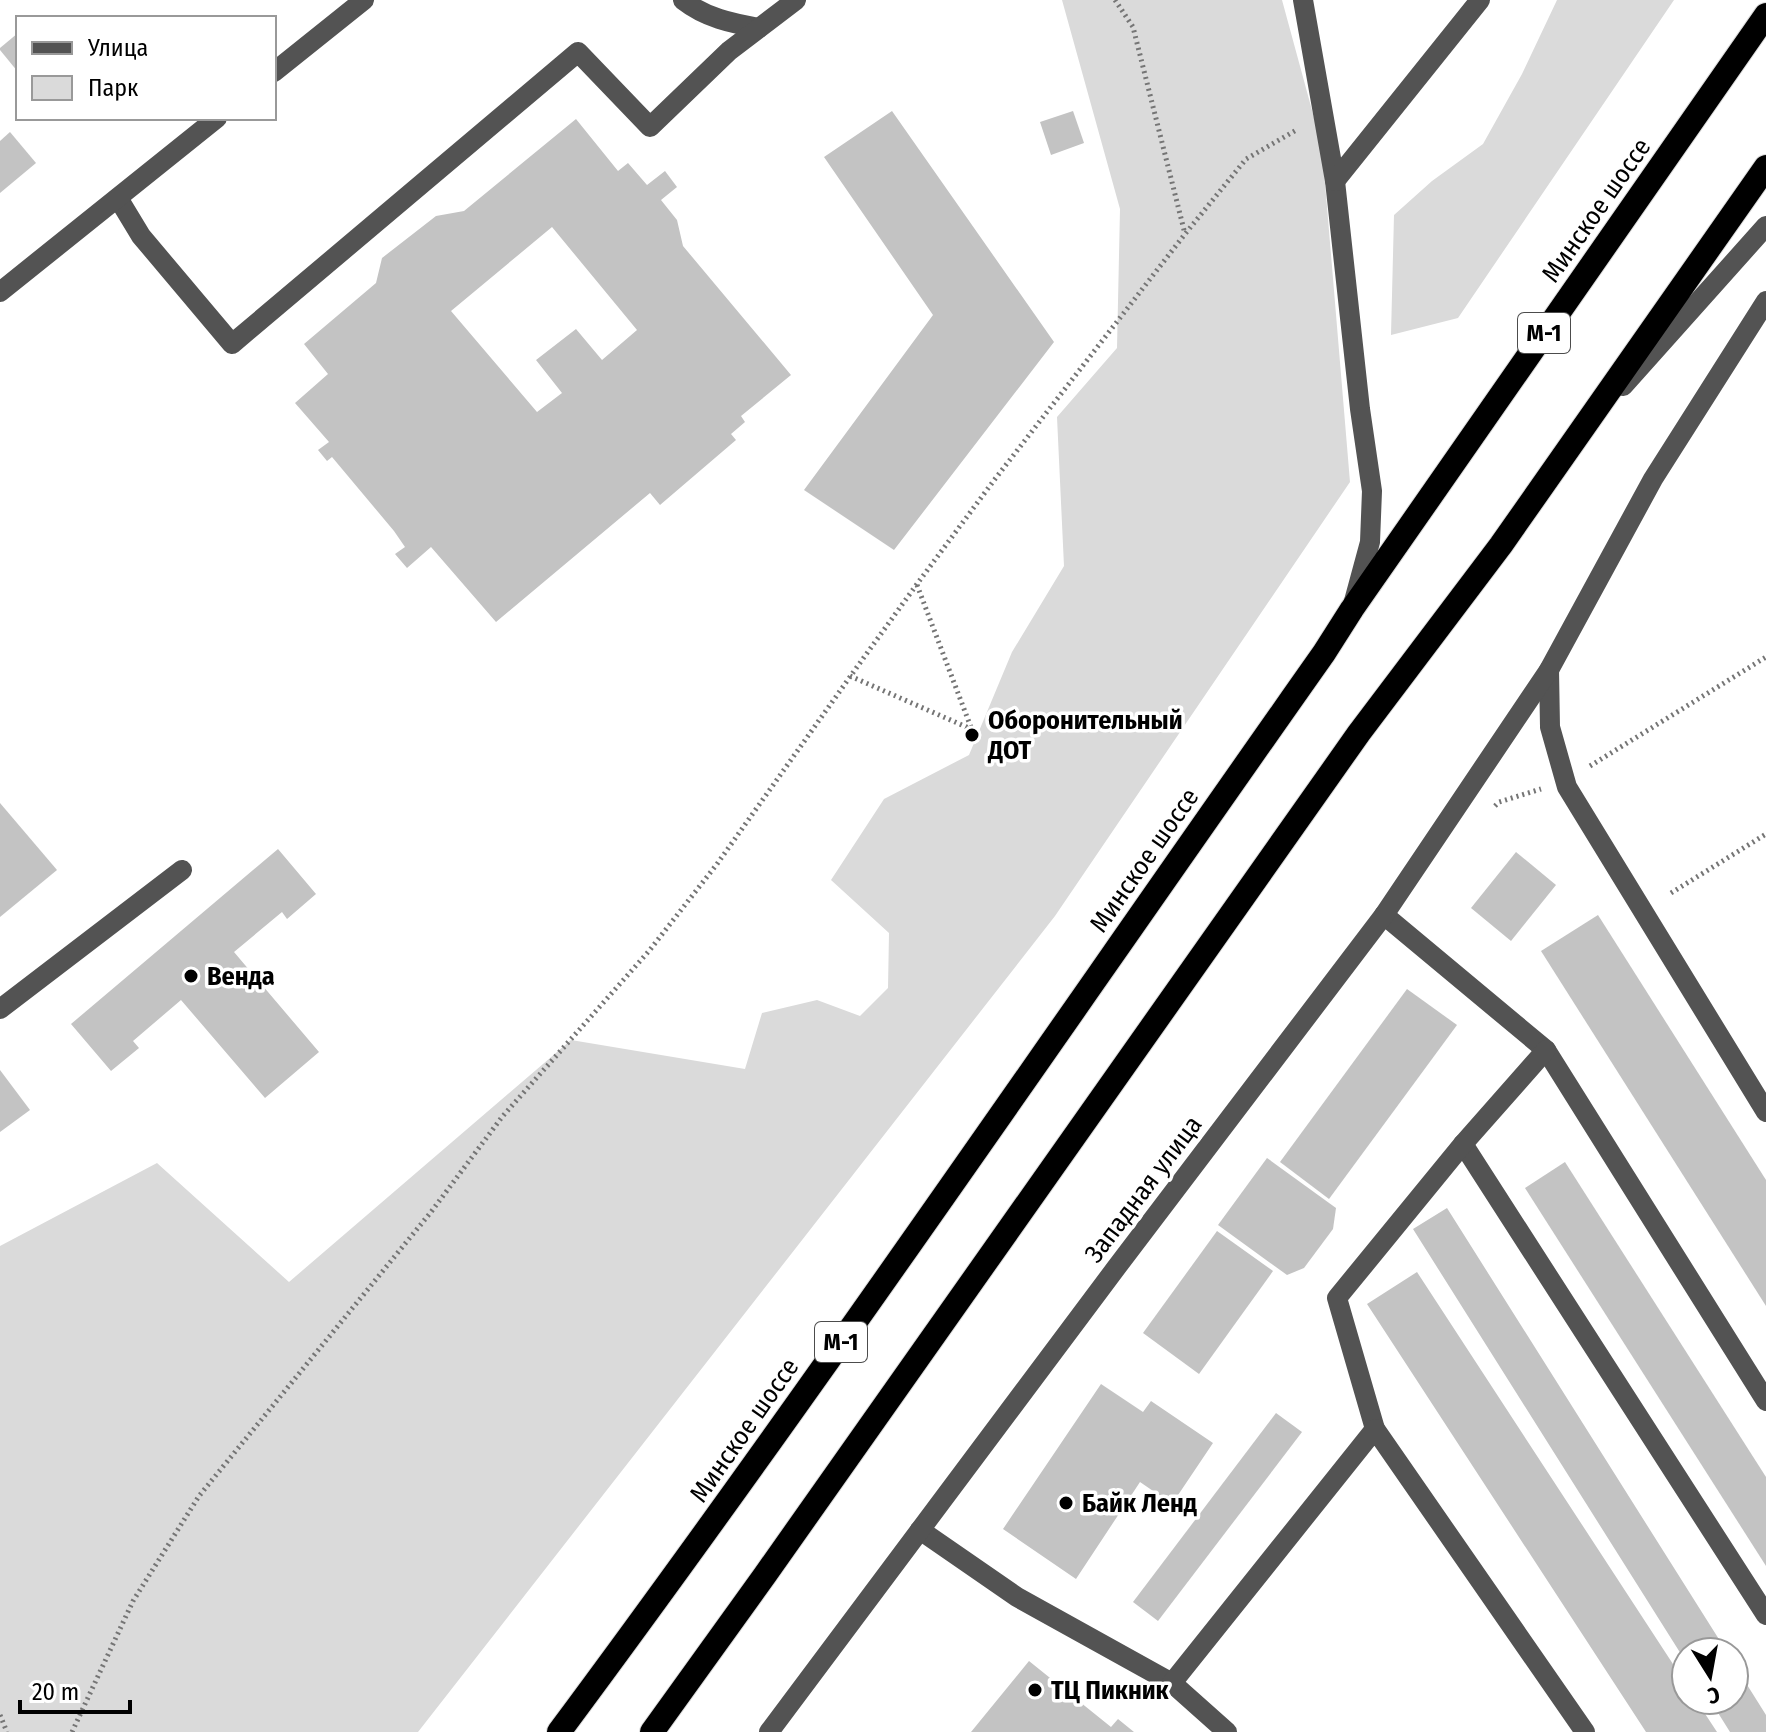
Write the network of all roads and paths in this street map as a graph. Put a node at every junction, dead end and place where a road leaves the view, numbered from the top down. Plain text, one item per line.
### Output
1 (364, 0) edge
2 (683, 0) edge
3 (796, 0) edge
4 (1115, 0) edge
5 (1303, 0) edge
6 (1480, 0) edge
7 (1766, 15) edge
8 (759, 28) junction
9 (276, 70) edge
10 (215, 120) edge
11 (1306, 125) dead end
12 (1766, 167) edge
13 (1335, 181) junction
14 (118, 198) junction
15 (1766, 226) edge
16 (1185, 234) junction
17 (0, 292) edge
18 (1766, 301) edge
19 (1565, 453) junction
20 (917, 584) junction
21 (1352, 609) junction
22 (1766, 657) edge
23 (1549, 670) junction
24 (850, 676) junction
25 (1564, 778) junction
26 (1490, 814) dead end
27 (1766, 834) edge
28 (182, 870) dead end
29 (1671, 893) dead end
30 (1384, 915) junction
31 (0, 1009) edge
32 (1546, 1050) junction
33 (1766, 1112) edge
34 (1463, 1144) junction
35 (1766, 1401) edge
36 (1375, 1429) junction
37 (920, 1530) junction
38 (1766, 1615) edge
39 (1172, 1683) junction
40 (0, 1715) edge
41 (7, 1732) edge
42 (72, 1732) edge
43 (559, 1732) edge
44 (652, 1732) edge
45 (769, 1732) edge
46 (1227, 1732) edge
47 (1585, 1732) edge

1 - 9 street
2 - 8 street
3 - 8 street
4 - 16 path
5 - 13 street
6 - 13 street
7 - 21 highway, Минское шоссе / М-1
8 - 14 street
10 - 14 street
11 - 16 path
12 - 19 highway
13 - 21 street
14 - 17 street
15 - 19 street
16 - 20 path
18 - 23 street, Западная улица
19 - 44 highway
20 - 24 path
20 - 24 path
21 - 43 highway, Минское шоссе / М-1
22 - 25 path
23 - 25 street
23 - 30 street, Западная улица
24 - 42 path
25 - 26 path
25 - 33 street
27 - 29 path
28 - 31 street
30 - 32 street
30 - 37 street, Западная улица
32 - 34 street
32 - 35 street
34 - 36 street
34 - 38 street
36 - 39 street
36 - 47 street
37 - 39 street
37 - 45 street, Западная улица
39 - 46 street
40 - 41 path

